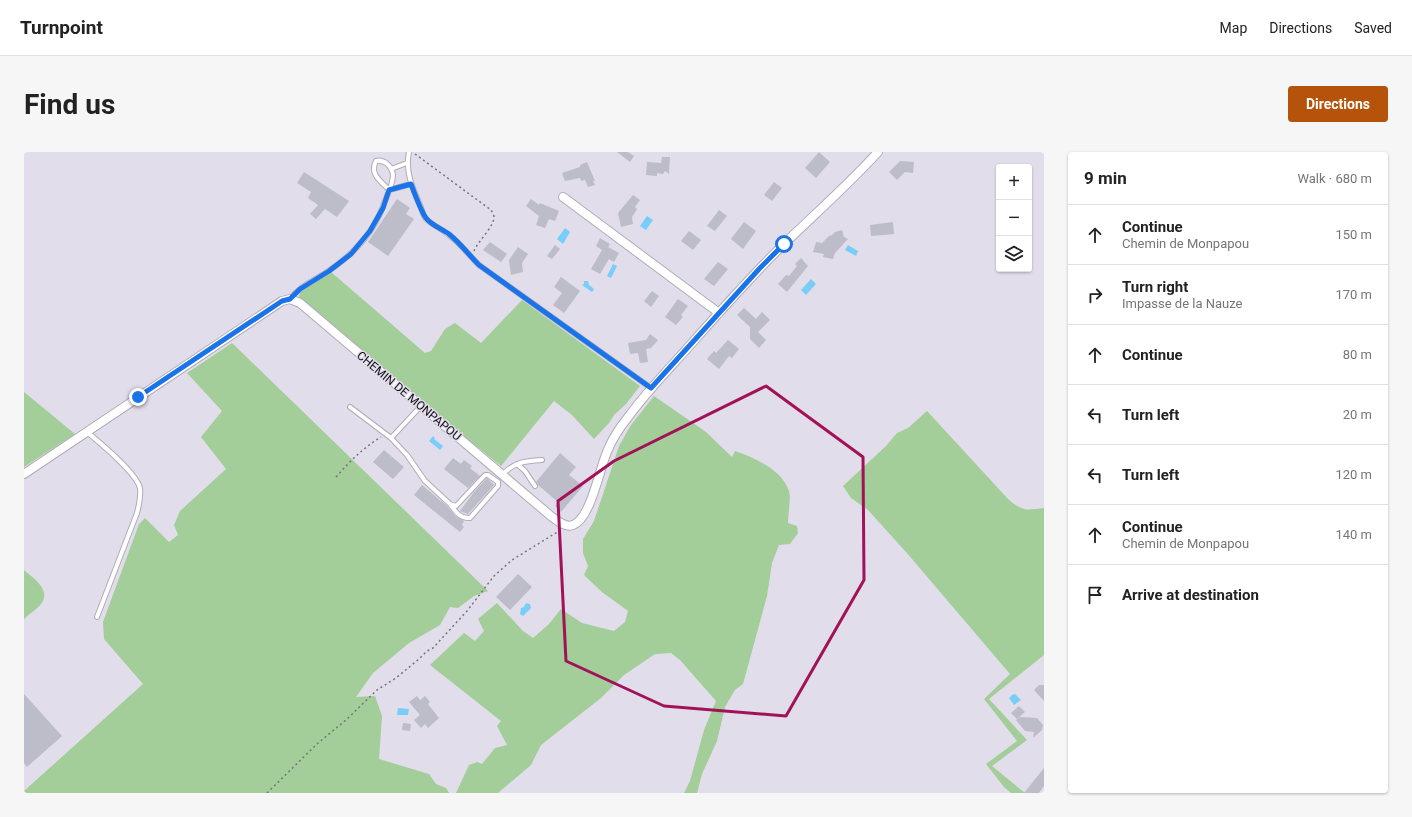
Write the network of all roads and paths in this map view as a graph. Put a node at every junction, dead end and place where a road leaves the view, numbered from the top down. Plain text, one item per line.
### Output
1 (409, 152) edge
2 (413, 152) edge
3 (878, 152) edge
4 (407, 163) junction
5 (391, 169) junction
6 (411, 184) junction
7 (389, 190) junction
8 (563, 198) dead end
9 (473, 257) junction
10 (290, 299) junction
11 (719, 313) junction
12 (651, 388) junction
13 (422, 406) junction
14 (350, 407) dead end
15 (87, 432) junction
16 (386, 434) junction
17 (391, 438) junction
18 (542, 460) dead end
19 (517, 464) junction
20 (24, 474) edge
21 (502, 474) junction
22 (336, 477) dead end
23 (536, 486) dead end
24 (450, 504) junction
25 (563, 524) junction
26 (97, 618) dead end
27 (267, 793) edge

1 - 4 lane
2 - 9 path
3 - 11 street
4 - 5 lane
4 - 6 lane
5 - 7 lane
5 - 7 lane
6 - 7 lane
6 - 9 lane
7 - 10 lane
8 - 11 street
9 - 12 lane
10 - 13 street, CHEMIN DE MONPAPOU
10 - 15 street
11 - 12 street
12 - 25 street
13 - 17 lane
13 - 21 street, CHEMIN DE MONPAPOU
14 - 16 lane
15 - 20 street
15 - 26 lane
16 - 17 lane
16 - 22 path
17 - 24 lane
18 - 19 lane
19 - 21 lane
19 - 23 lane
21 - 25 street, CHEMIN DE MONPAPOU
24 - 24 lane
25 - 27 path

